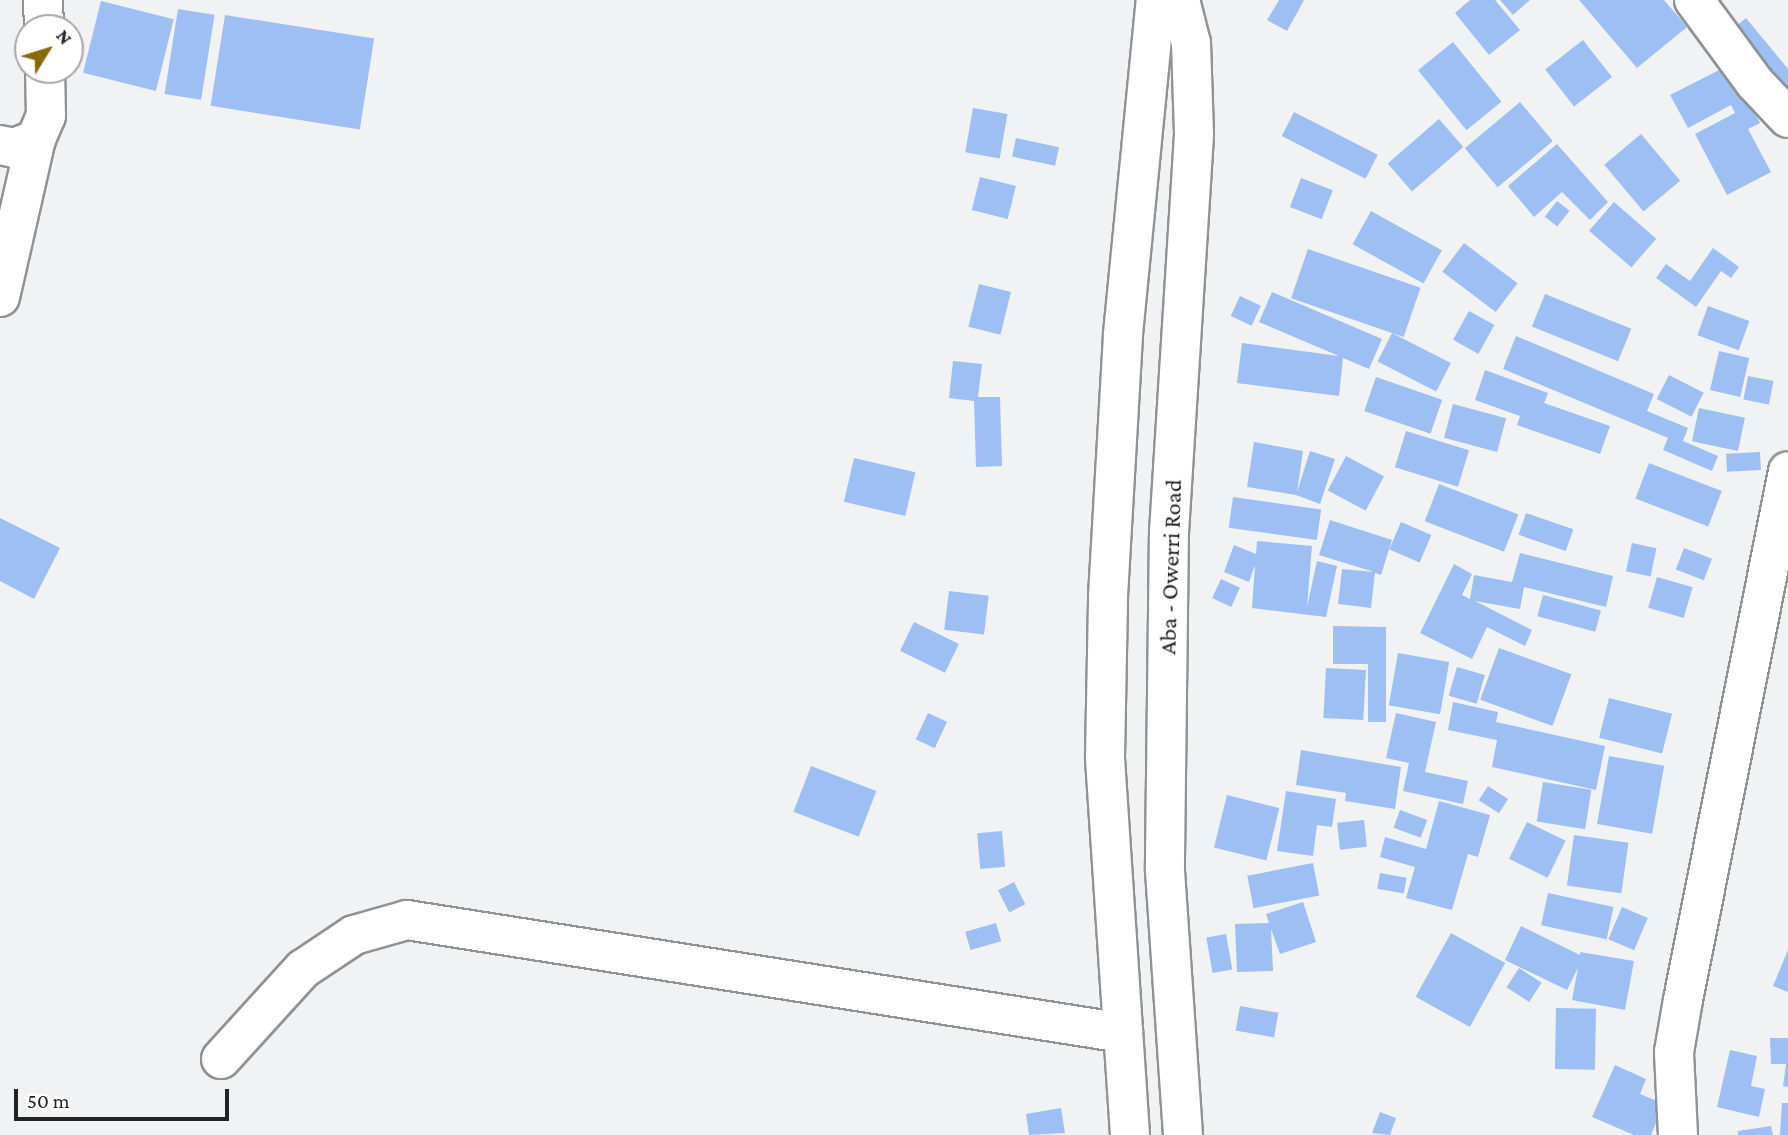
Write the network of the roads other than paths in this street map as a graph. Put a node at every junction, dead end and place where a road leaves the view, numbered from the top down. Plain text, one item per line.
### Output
1 (1156, 0) edge
2 (1180, 0) edge
3 (1694, 0) edge
4 (45, 84) edge
5 (1788, 118) edge
6 (18, 142) edge
7 (0, 297) edge
8 (1788, 471) edge
9 (1123, 1033) junction
10 (221, 1059) dead end
11 (1130, 1135) edge
12 (1183, 1135) edge
13 (1678, 1135) edge

1 - 9 main road
2 - 12 main road, Aba - Owerri Road
3 - 5 main road
4 - 6 main road
6 - 7 main road
8 - 13 main road
9 - 10 main road
9 - 11 main road

